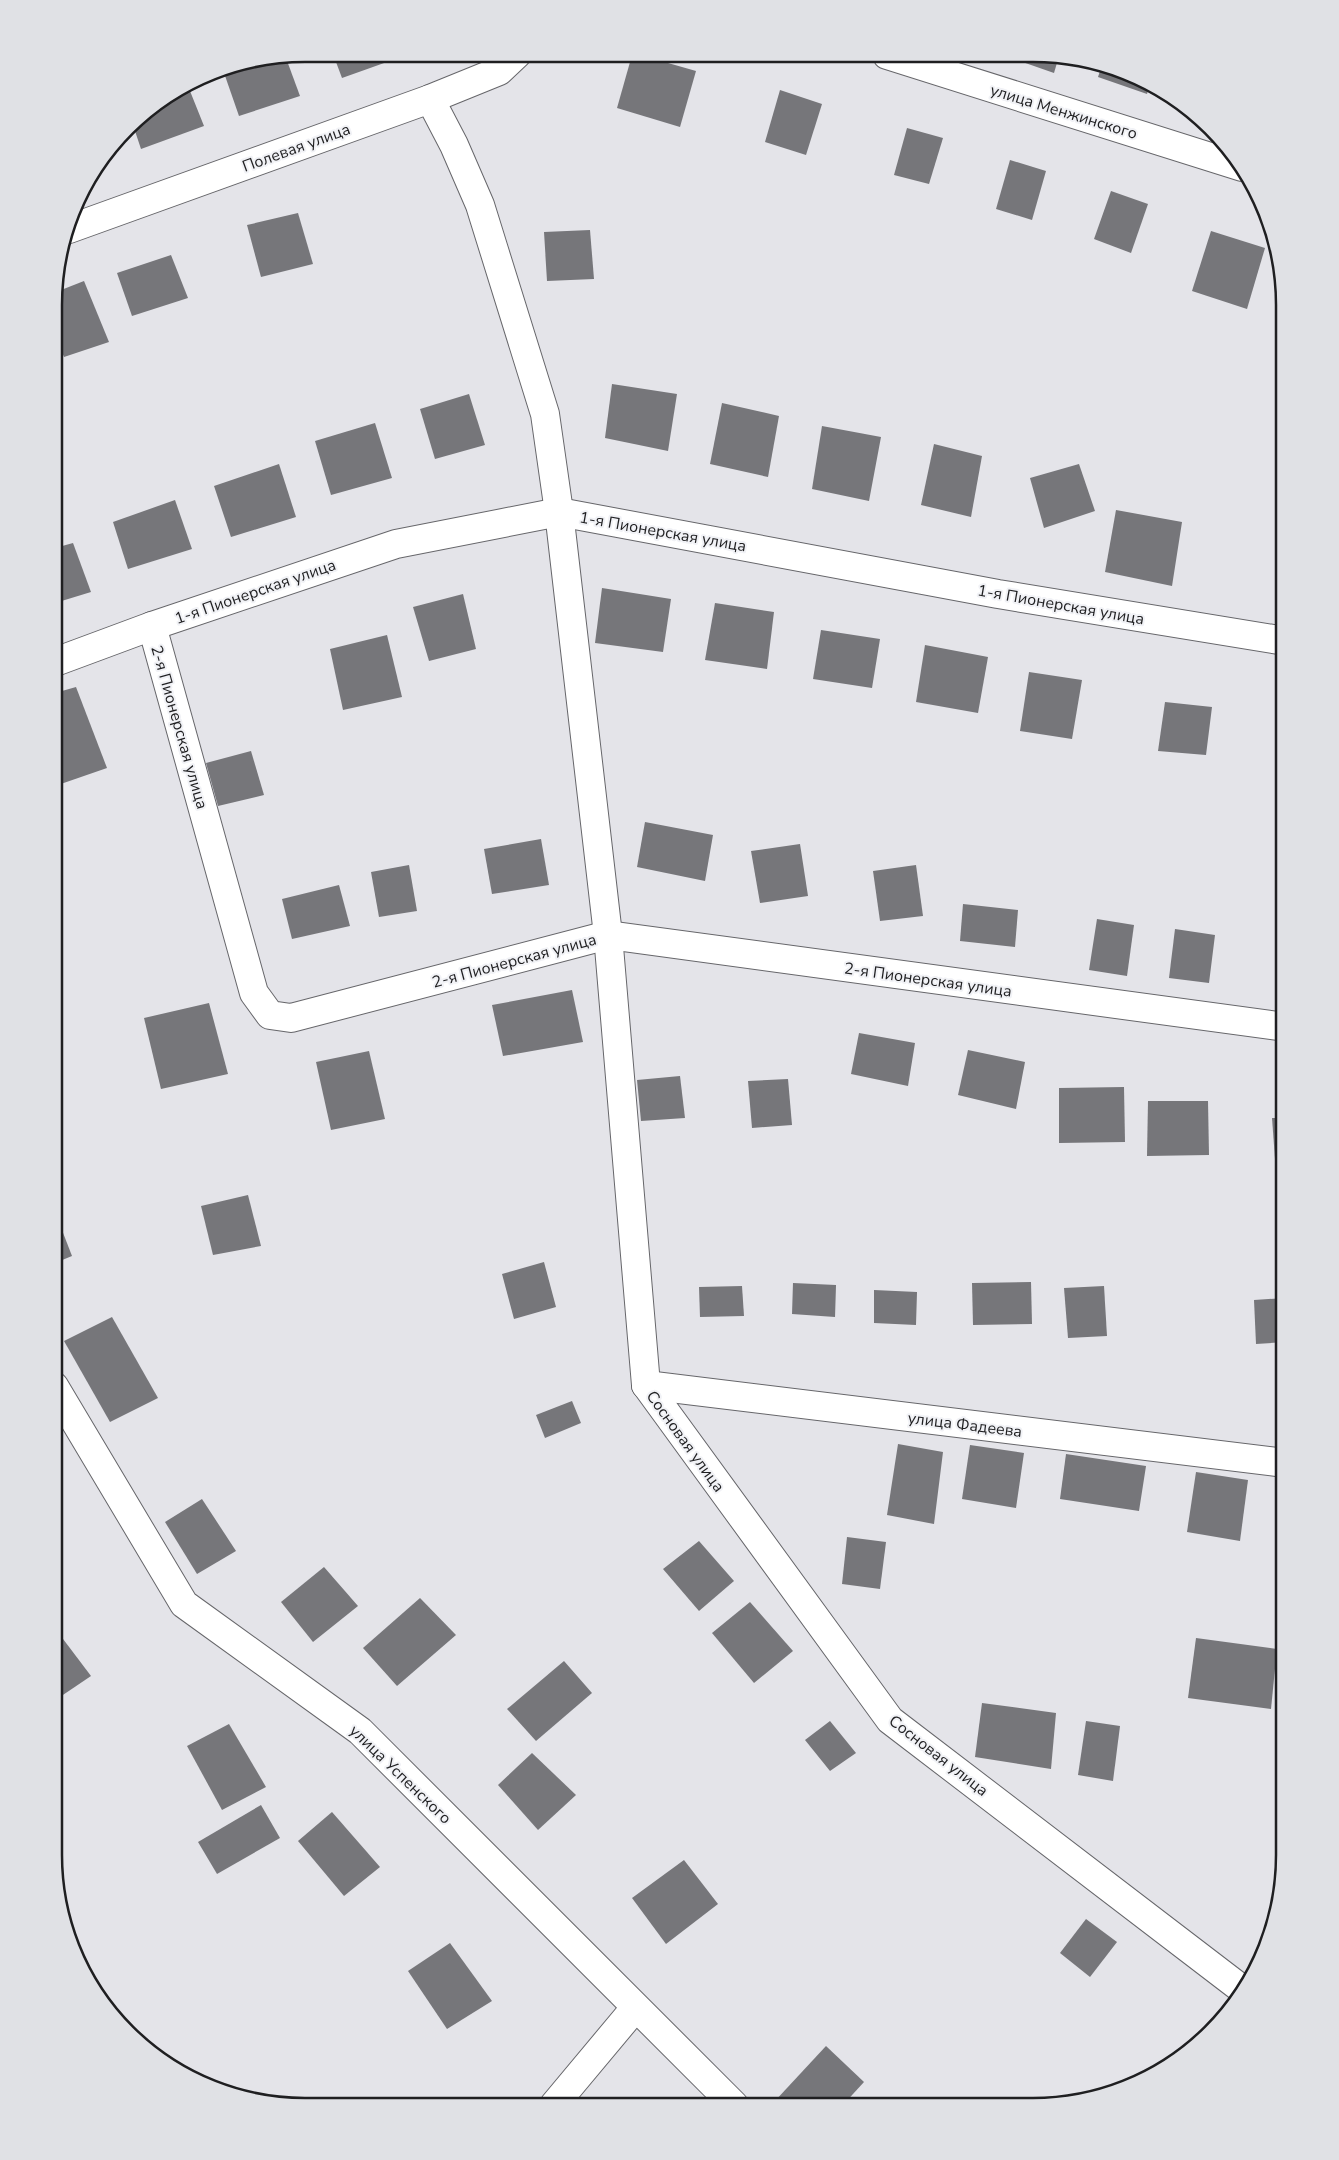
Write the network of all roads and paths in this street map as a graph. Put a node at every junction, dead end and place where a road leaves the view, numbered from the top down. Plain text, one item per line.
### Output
1 (509, 62) edge
2 (909, 62) edge
3 (430, 99) junction
4 (1231, 164) edge
5 (75, 227) edge
6 (559, 512) junction
7 (152, 626) junction
8 (1276, 640) edge
9 (62, 659) edge
10 (608, 935) junction
11 (1276, 1026) edge
12 (646, 1385) junction
13 (62, 1399) edge
14 (1276, 1462) edge
15 (1236, 1991) edge
16 (634, 2008) junction
17 (560, 2098) edge
18 (727, 2098) edge

1 - 3 street, Полевая улица
2 - 4 street, улица Менжинского
3 - 5 street, Полевая улица
3 - 6 street
6 - 7 street, 1-я Пионерская улица
6 - 8 street, 1-я Пионерская улица
6 - 10 street
7 - 9 street, 1-я Пионерская улица
7 - 10 street, 2-я Пионерская улица
10 - 11 street, 2-я Пионерская улица
10 - 12 street
12 - 14 street, улица Фадеева
12 - 15 street, Сосновая улица
13 - 16 street, улица Успенского
16 - 17 street
16 - 18 street, улица Успенского

